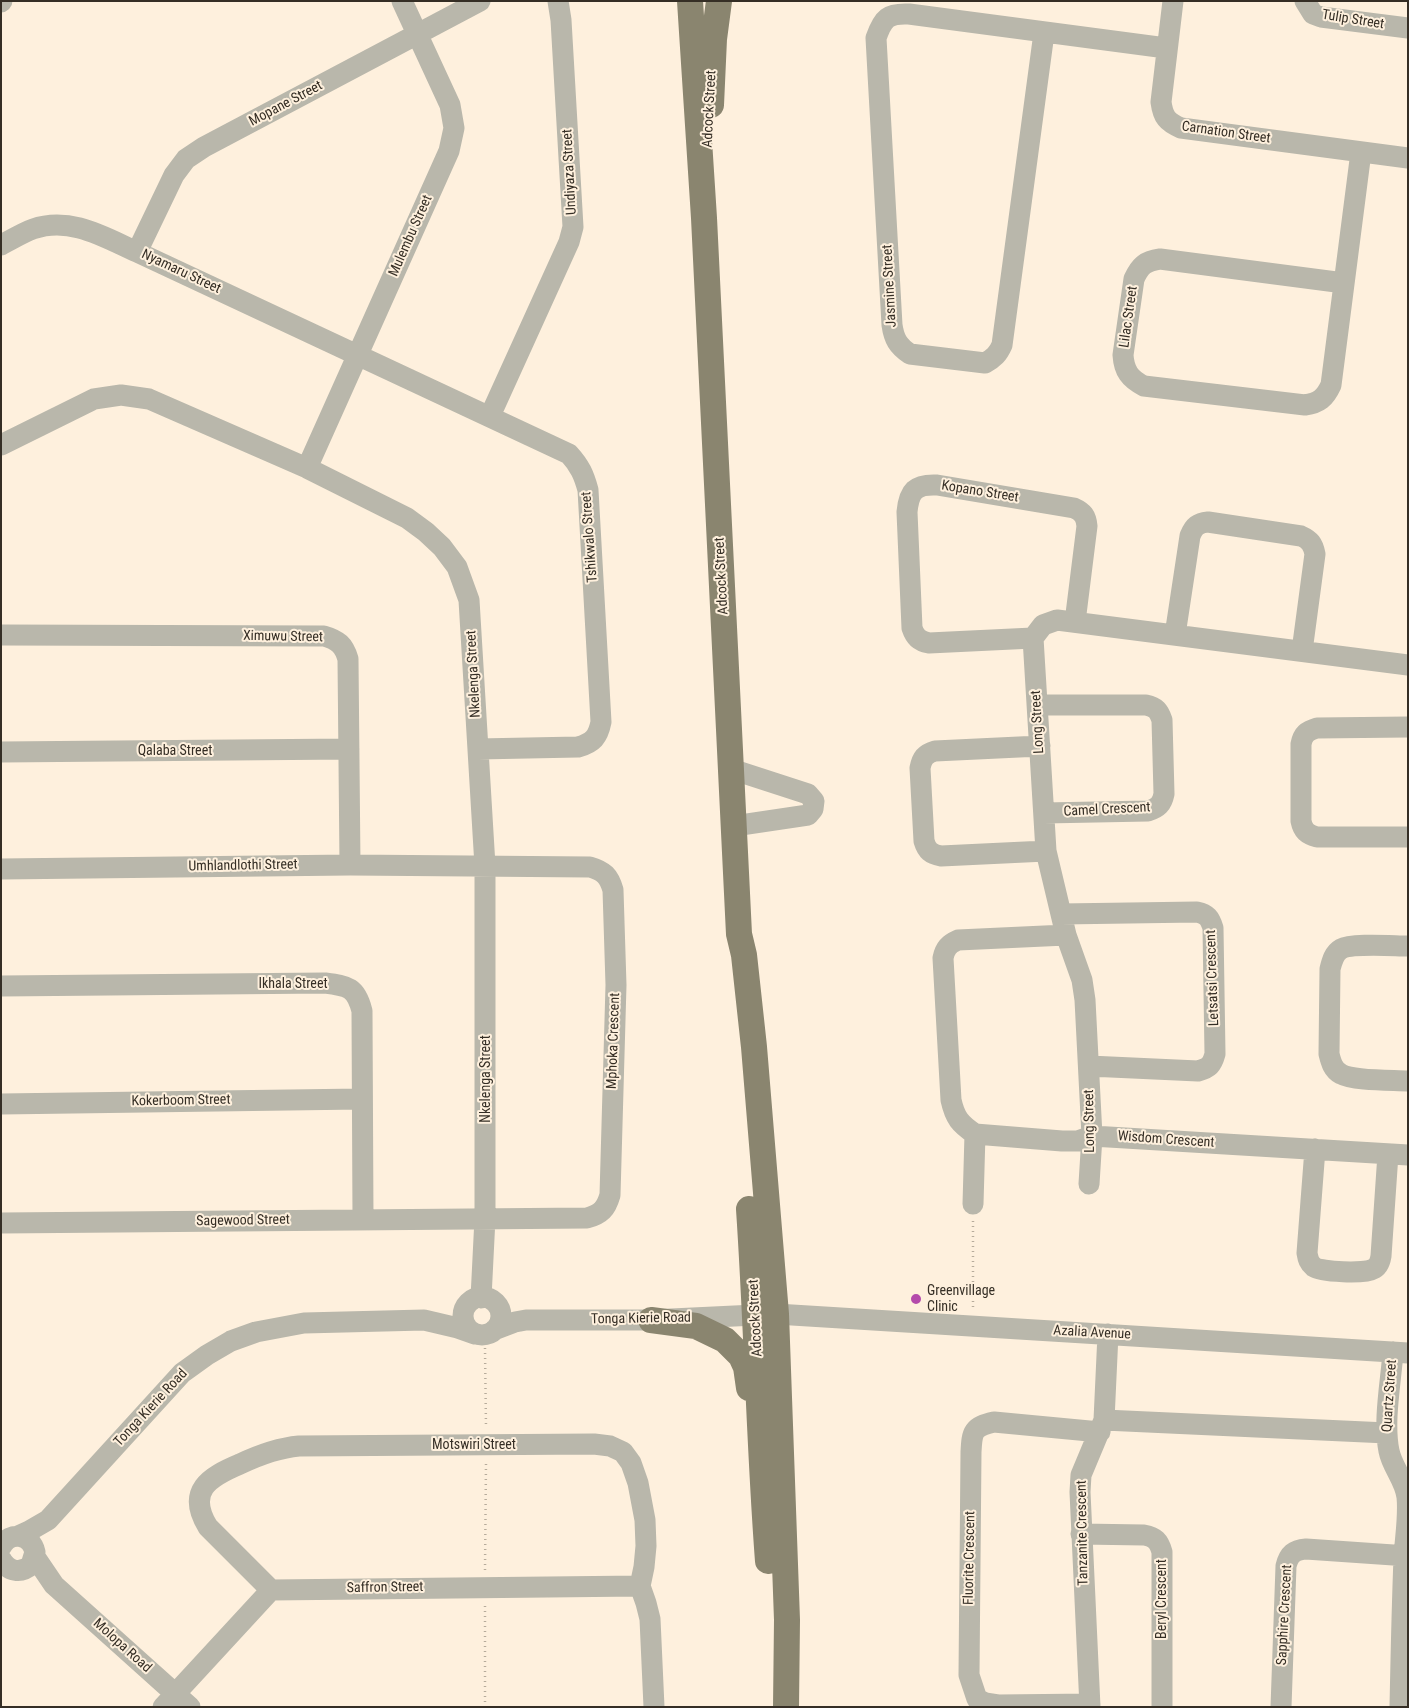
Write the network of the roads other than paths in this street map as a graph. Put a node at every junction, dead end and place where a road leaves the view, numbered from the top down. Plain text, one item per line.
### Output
1 (402, 1) edge
2 (480, 1) edge
3 (558, 1) edge
4 (690, 1) edge
5 (719, 1) edge
6 (1173, 1) edge
7 (1305, 1) edge
8 (1408, 28) edge
9 (1044, 33) junction
10 (418, 34) junction
11 (1166, 48) junction
12 (1361, 152) junction
13 (1408, 158) edge
14 (704, 218) junction
15 (1, 245) edge
16 (137, 252) junction
17 (1344, 283) junction
18 (358, 355) junction
19 (490, 416) junction
20 (1, 445) edge
21 (307, 468) junction
22 (1075, 622) junction
23 (1, 635) edge
24 (1175, 635) junction
25 (1034, 638) junction
26 (1302, 651) junction
27 (1407, 662) edge
28 (1037, 705) junction
29 (1408, 727) edge
30 (1040, 746) junction
31 (349, 749) junction
32 (478, 749) junction
33 (1, 752) edge
34 (732, 769) junction
35 (1044, 813) junction
36 (734, 826) junction
37 (1408, 837) edge
38 (1046, 851) junction
39 (350, 865) junction
40 (485, 866) junction
41 (1, 868) edge
42 (1061, 914) junction
43 (1066, 935) junction
44 (1408, 946) edge
45 (1, 986) edge
46 (1089, 1066) junction
47 (1408, 1081) edge
48 (361, 1099) junction
49 (1, 1104) edge
50 (975, 1134) junction
51 (1092, 1136) junction
52 (1315, 1149) junction
53 (1398, 1155) edge
54 (1089, 1184) dead end
55 (973, 1204) road end
56 (485, 1218) junction
57 (363, 1220) junction
58 (1, 1223) edge
59 (484, 1301) junction
60 (766, 1315) junction
61 (424, 1320) junction
62 (526, 1320) junction
63 (650, 1320) junction
64 (485, 1333) junction
65 (1108, 1334) junction
66 (1400, 1352) edge
67 (1102, 1426) junction
68 (1387, 1434) junction
69 (761, 1470) junction
70 (1404, 1472) edge
71 (48, 1520) junction
72 (1081, 1534) junction
73 (9, 1538) edge
74 (1406, 1556) edge
75 (18, 1565) edge
76 (640, 1586) junction
77 (271, 1590) junction
78 (176, 1702) edge
79 (786, 1704) edge
80 (1090, 1705) edge
81 (654, 1707) edge
82 (1162, 1707) edge
83 (1281, 1707) edge
84 (1400, 1707) edge

1 - 10 street, Mulembu Street
2 - 10 street, Mopane Street
3 - 19 street, Undiyaza Street
4 - 14 main road, Adcock Street
5 - 14 main road, Adcock Street
6 - 11 street, Carnation Street
7 - 8 street, Tulip Street
9 - 9 street, Jasmine Street
9 - 11 street, Jasmine Street
10 - 16 street, Mopane Street
10 - 18 street, Mulembu Street
11 - 12 street, Carnation Street
12 - 13 street, Carnation Street
12 - 17 street, Lilac Street
14 - 34 main road, Adcock Street
15 - 16 street, Nyamaru Street
16 - 18 street, Nyamaru Street
17 - 17 street, Lilac Street
18 - 19 street, Tshikwalo Street
18 - 21 street, Mulembu Street
19 - 32 street, Tshikwalo Street
20 - 21 street, Nkelenga Street
21 - 32 street, Nkelenga Street
22 - 24 street
22 - 25 street
22 - 25 street, Kopano Street
23 - 31 street, Ximuwu Street
24 - 26 street
24 - 26 street
25 - 28 street, Long Street
26 - 27 street
28 - 30 street, Long Street
28 - 35 street, Camel Crescent
29 - 37 street
30 - 35 street, Long Street
30 - 38 street
31 - 33 street, Qalaba Street
31 - 39 street, Ximuwu Street
32 - 40 street, Nkelenga Street
34 - 36 main road, Adcock Street
34 - 36 street
35 - 38 street, Long Street
36 - 60 main road, Adcock Street
38 - 42 street, Long Street
39 - 40 street, Umhlandlothi Street
39 - 41 street, Umhlandlothi Street
40 - 56 street, Nkelenga Street
40 - 56 street, Mphoka Crescent
42 - 43 street, Long Street
42 - 46 street, Letsatsi Crescent
43 - 46 street, Long Street
43 - 50 street
44 - 47 street
45 - 48 street, Ikhala Street
46 - 51 street, Long Street
48 - 49 street, Kokerboom Street
48 - 57 street, Ikhala Street
50 - 51 street, Wisdom Crescent
50 - 55 street
51 - 52 street, Wisdom Crescent
51 - 54 street, Long Street
52 - 53 street, Wisdom Crescent
52 - 53 street
56 - 57 street, Sagewood Street
56 - 59 street, Nkelenga Street
57 - 58 street, Sagewood Street
59 - 61 street, Tonga Kierie Road
59 - 62 street, Tonga Kierie Road
59 - 64 street
59 - 64 street
60 - 63 street, Tonga Kierie Road
60 - 65 street, Azalia Avenue
60 - 69 main road, Adcock Street
60 - 79 main road, Adcock Street
61 - 64 street, Tonga Kierie Road
61 - 71 street, Tonga Kierie Road
62 - 63 street, Tonga Kierie Road
62 - 64 street, Tonga Kierie Road
63 - 69 main road
65 - 66 street, Azalia Avenue
65 - 67 street, Tanzanite Crescent
66 - 68 street, Quartz Street
67 - 68 street, Fluorite Crescent
67 - 72 street, Tanzanite Crescent
67 - 80 street, Fluorite Crescent
68 - 70 street, Quartz Street
69 - 79 main road, Adcock Street
70 - 74 street, Quartz Street
71 - 73 street, Tonga Kierie Road
71 - 75 street, Tonga Kierie Road
72 - 80 street, Tanzanite Crescent
72 - 82 street, Beryl Crescent
73 - 75 street
74 - 83 street, Sapphire Crescent
74 - 84 street, Quartz Street
75 - 78 street, Molopa Road
76 - 77 street, Saffron Street
76 - 77 street, Motswiri Street
76 - 81 street, Motswiri Street
77 - 78 street

